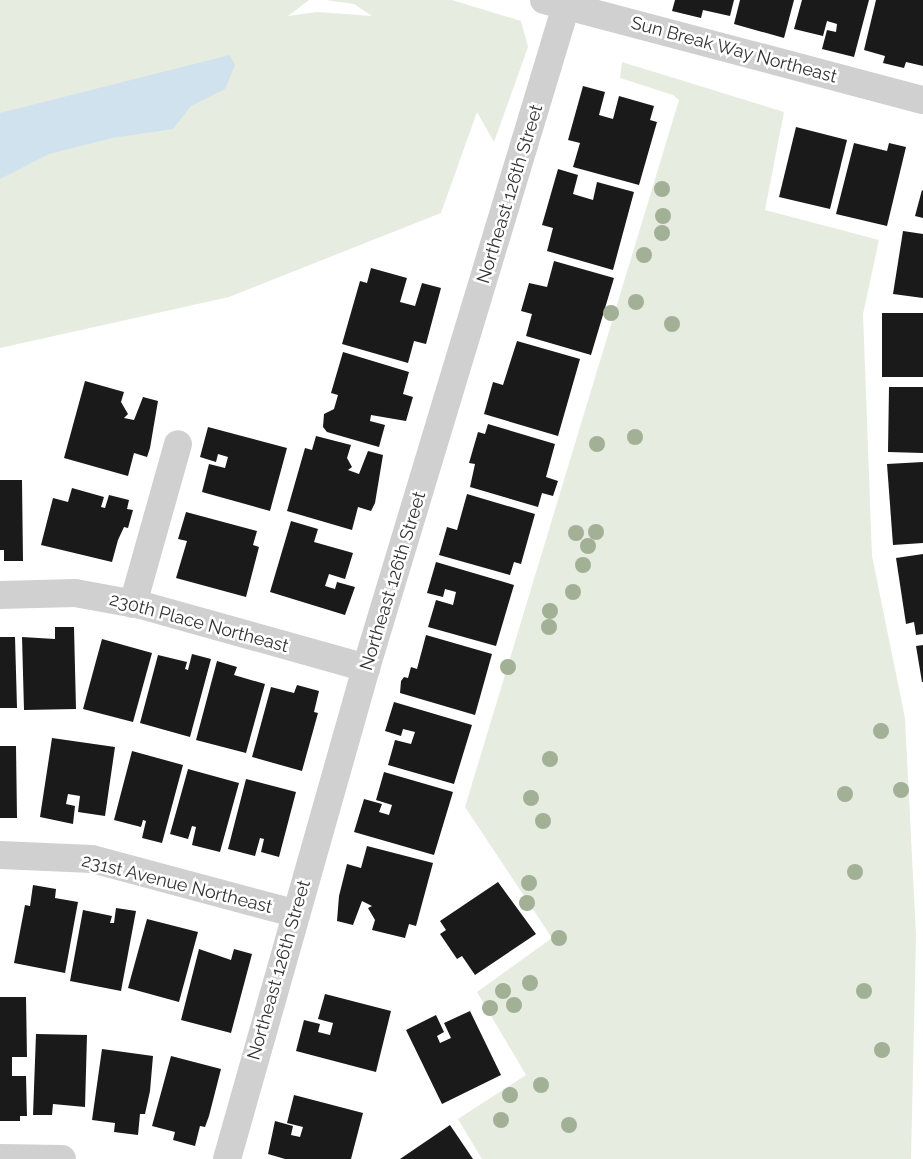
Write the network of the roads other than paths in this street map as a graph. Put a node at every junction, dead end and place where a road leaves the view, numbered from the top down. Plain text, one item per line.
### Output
1 (555, 3) edge
2 (923, 100) edge
3 (178, 444) dead end
4 (0, 595) edge
5 (133, 604) junction
6 (366, 668) junction
7 (0, 855) edge
8 (294, 913) junction
9 (0, 1158) edge
10 (62, 1159) edge
11 (226, 1159) edge

1 - 2 street, Sun Break Way Northeast
1 - 6 street, Northeast 126th Street
3 - 5 street
4 - 5 street, 230th Place Northeast
5 - 6 street, 230th Place Northeast
6 - 8 street, Northeast 126th Street
7 - 8 street, 231st Avenue Northeast
8 - 11 street, Northeast 126th Street
9 - 10 street

